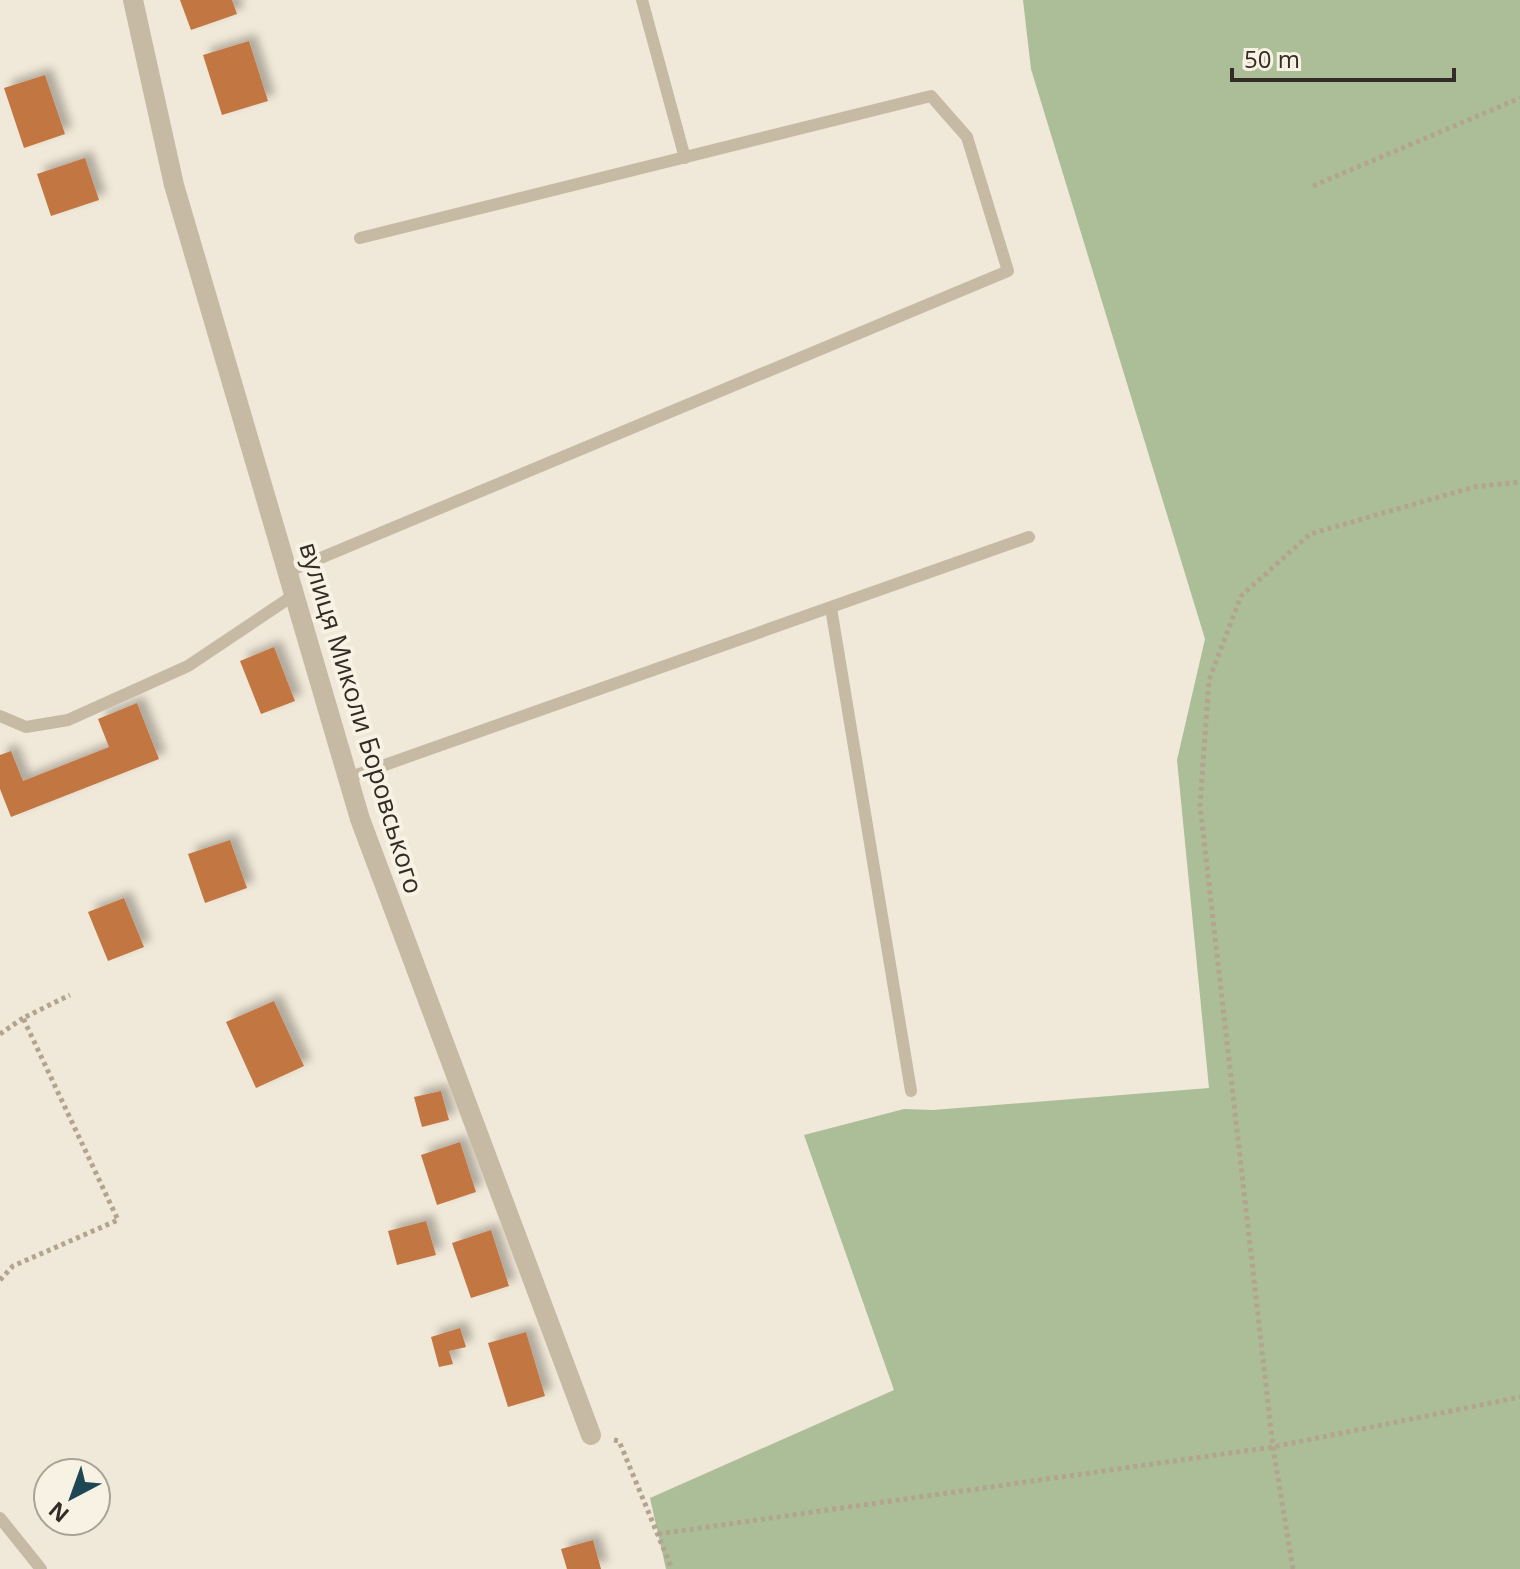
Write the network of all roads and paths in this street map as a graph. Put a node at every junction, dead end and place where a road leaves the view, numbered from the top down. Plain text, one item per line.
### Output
1 (133, 0) edge
2 (642, 0) edge
3 (1520, 98) edge
4 (685, 158) junction
5 (1313, 186) dead end
6 (360, 238) dead end
7 (1520, 482) edge
8 (1029, 537) dead end
9 (287, 572) junction
10 (294, 595) junction
11 (831, 608) junction
12 (0, 716) edge
13 (348, 778) junction
14 (70, 995) dead end
15 (23, 1018) junction
16 (0, 1034) edge
17 (911, 1091) dead end
18 (0, 1280) edge
19 (1520, 1397) edge
20 (591, 1435) joint
21 (1273, 1447) junction
22 (0, 1518) edge
23 (658, 1534) junction
24 (41, 1569) edge
25 (672, 1569) edge
26 (1293, 1569) edge

1 - 9 street, вулиця Миколи Боровського
2 - 4 lane
3 - 5 path
4 - 6 lane
4 - 9 lane
7 - 21 path
8 - 11 lane
9 - 10 street, вулиця Миколи Боровського
10 - 12 lane
10 - 13 street, вулиця Миколи Боровського
11 - 13 lane
11 - 17 lane
13 - 20 street, вулиця Миколи Боровського
14 - 15 path
15 - 16 path
15 - 18 path
19 - 21 path
20 - 23 path
21 - 23 path
21 - 26 path
22 - 24 lane
23 - 25 path

